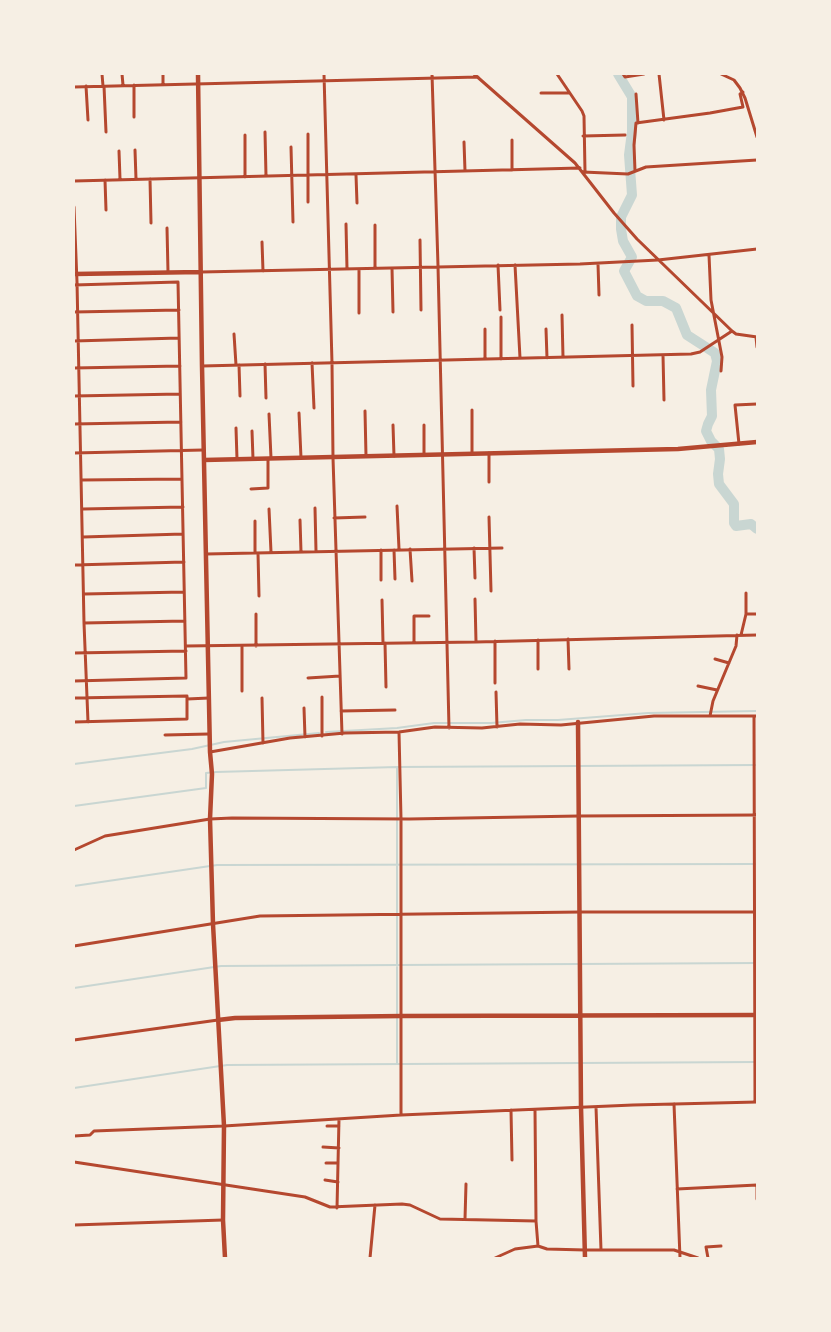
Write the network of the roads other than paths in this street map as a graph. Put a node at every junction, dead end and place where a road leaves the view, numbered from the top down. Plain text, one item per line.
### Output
1 (102, 74) edge
2 (122, 74) edge
3 (163, 74) edge
4 (198, 74) edge
5 (324, 74) edge
6 (474, 74) edge
7 (557, 74) edge
8 (623, 74) edge
9 (644, 74) edge
10 (659, 74) edge
11 (721, 74) edge
12 (478, 75) edge
13 (432, 76) edge
14 (324, 81) junction
15 (163, 84) junction
16 (198, 84) junction
17 (123, 85) junction
18 (134, 85) junction
19 (86, 86) junction
20 (104, 86) junction
21 (74, 87) edge
22 (743, 92) junction
23 (541, 93) dead end
24 (570, 93) junction
25 (636, 94) dead end
26 (134, 117) dead end
27 (88, 120) dead end
28 (664, 120) junction
29 (638, 122) junction
30 (106, 132) dead end
31 (265, 132) dead end
32 (308, 134) dead end
33 (245, 135) dead end
34 (625, 135) dead end
35 (583, 136) junction
36 (757, 137) edge
37 (512, 140) dead end
38 (464, 142) dead end
39 (292, 147) dead end
40 (135, 150) dead end
41 (119, 151) dead end
42 (757, 160) edge
43 (512, 170) junction
44 (465, 171) junction
45 (582, 171) junction
46 (634, 171) junction
47 (435, 173) junction
48 (327, 175) junction
49 (356, 175) junction
50 (266, 176) junction
51 (292, 176) junction
52 (309, 176) junction
53 (245, 177) junction
54 (200, 178) junction
55 (120, 179) junction
56 (136, 179) junction
57 (150, 179) junction
58 (105, 180) junction
59 (74, 181) edge
60 (308, 202) dead end
61 (357, 203) dead end
62 (74, 207) edge
63 (106, 210) dead end
64 (293, 222) dead end
65 (152, 224) dead end
66 (346, 224) dead end
67 (375, 225) dead end
68 (167, 228) dead end
69 (420, 240) dead end
70 (262, 242) dead end
71 (757, 249) edge
72 (710, 255) junction
73 (658, 260) junction
74 (598, 263) junction
75 (498, 265) junction
76 (515, 265) junction
77 (438, 266) junction
78 (420, 267) junction
79 (375, 268) junction
80 (392, 268) junction
81 (330, 269) junction
82 (347, 269) junction
83 (359, 269) junction
84 (263, 271) junction
85 (168, 272) junction
86 (201, 272) junction
87 (75, 274) edge
88 (76, 285) edge
89 (599, 295) dead end
90 (179, 310) junction
91 (421, 310) dead end
92 (500, 310) dead end
93 (76, 312) edge
94 (393, 312) dead end
95 (359, 313) dead end
96 (715, 314) junction
97 (562, 315) dead end
98 (501, 317) dead end
99 (632, 325) dead end
100 (485, 329) dead end
101 (546, 329) dead end
102 (732, 331) junction
103 (234, 334) dead end
104 (756, 337) edge
105 (179, 338) junction
106 (79, 340) junction
107 (74, 341) edge
108 (718, 341) junction
109 (757, 347) edge
110 (662, 355) junction
111 (632, 356) junction
112 (501, 358) junction
113 (520, 358) junction
114 (547, 358) junction
115 (563, 358) junction
116 (485, 359) junction
117 (440, 360) junction
118 (312, 363) junction
119 (332, 363) junction
120 (265, 364) junction
121 (238, 365) junction
122 (180, 366) junction
123 (202, 366) junction
124 (74, 368) edge
125 (79, 368) junction
126 (721, 371) dead end
127 (633, 386) dead end
128 (180, 394) junction
129 (74, 396) edge
130 (80, 396) junction
131 (240, 396) dead end
132 (266, 398) dead end
133 (664, 400) dead end
134 (757, 404) edge
135 (314, 408) dead end
136 (472, 410) dead end
137 (365, 411) dead end
138 (299, 413) dead end
139 (269, 414) dead end
140 (180, 422) junction
141 (74, 424) edge
142 (81, 424) junction
143 (393, 425) dead end
144 (424, 425) dead end
145 (236, 428) dead end
146 (252, 431) dead end
147 (757, 442) edge
148 (739, 444) junction
149 (181, 450) junction
150 (204, 450) junction
151 (74, 452) edge
152 (82, 452) junction
153 (489, 453) junction
154 (443, 454) junction
155 (472, 454) junction
156 (424, 455) junction
157 (394, 456) junction
158 (366, 457) junction
159 (301, 458) junction
160 (333, 458) junction
161 (269, 459) junction
162 (204, 460) junction
163 (237, 460) junction
164 (253, 460) junction
165 (182, 479) junction
166 (82, 480) junction
167 (489, 482) dead end
168 (251, 489) dead end
169 (397, 506) dead end
170 (183, 507) junction
171 (315, 508) dead end
172 (83, 509) junction
173 (269, 509) dead end
174 (365, 517) dead end
175 (489, 517) dead end
176 (334, 518) junction
177 (300, 520) dead end
178 (255, 522) dead end
179 (183, 534) junction
180 (83, 537) junction
181 (444, 548) junction
182 (474, 548) junction
183 (490, 548) junction
184 (502, 548) dead end
185 (396, 549) junction
186 (410, 549) junction
187 (381, 550) junction
188 (316, 551) junction
189 (335, 551) junction
190 (271, 552) junction
191 (301, 552) junction
192 (256, 553) junction
193 (206, 554) junction
194 (184, 562) junction
195 (74, 565) edge
196 (84, 565) junction
197 (475, 578) dead end
198 (395, 579) dead end
199 (381, 580) dead end
200 (412, 581) dead end
201 (491, 591) dead end
202 (184, 592) junction
203 (746, 593) dead end
204 (84, 594) junction
205 (259, 596) dead end
206 (475, 599) dead end
207 (382, 600) dead end
208 (256, 614) dead end
209 (746, 614) junction
210 (757, 614) edge
211 (429, 616) dead end
212 (185, 621) junction
213 (84, 623) junction
214 (739, 635) junction
215 (757, 635) edge
216 (568, 639) junction
217 (538, 640) junction
218 (495, 641) junction
219 (447, 642) junction
220 (476, 642) junction
221 (384, 643) junction
222 (414, 643) junction
223 (339, 644) junction
224 (186, 646) junction
225 (242, 646) junction
226 (256, 646) junction
227 (208, 647) junction
228 (186, 651) junction
229 (74, 653) edge
230 (86, 653) junction
231 (715, 658) dead end
232 (729, 663) junction
233 (538, 669) dead end
234 (569, 669) dead end
235 (340, 676) junction
236 (308, 678) dead end
237 (74, 681) edge
238 (87, 681) junction
239 (495, 683) dead end
240 (698, 686) dead end
241 (386, 687) dead end
242 (717, 690) junction
243 (242, 691) dead end
244 (496, 692) dead end
245 (322, 697) dead end
246 (74, 698) edge
247 (87, 698) junction
248 (209, 698) junction
249 (262, 698) dead end
250 (187, 699) junction
251 (304, 708) dead end
252 (395, 710) dead end
253 (341, 712) junction
254 (710, 715) junction
255 (756, 716) edge
256 (74, 722) edge
257 (88, 722) junction
258 (578, 722) junction
259 (497, 727) junction
260 (449, 728) junction
261 (399, 732) junction
262 (209, 734) junction
263 (342, 734) junction
264 (165, 735) dead end
265 (322, 736) junction
266 (305, 737) junction
267 (262, 743) junction
268 (210, 752) junction
269 (756, 815) edge
270 (580, 816) junction
271 (402, 818) junction
272 (210, 819) junction
273 (74, 850) edge
274 (581, 912) junction
275 (756, 912) edge
276 (400, 914) junction
277 (212, 924) junction
278 (74, 946) edge
279 (756, 1015) edge
280 (402, 1016) junction
281 (580, 1016) junction
282 (218, 1020) junction
283 (74, 1040) edge
284 (756, 1102) edge
285 (674, 1104) junction
286 (581, 1107) junction
287 (596, 1107) junction
288 (511, 1110) junction
289 (536, 1110) junction
290 (401, 1115) junction
291 (340, 1119) junction
292 (224, 1126) junction
293 (327, 1126) dead end
294 (339, 1126) junction
295 (74, 1136) edge
296 (323, 1147) dead end
297 (339, 1148) junction
298 (512, 1160) dead end
299 (74, 1162) edge
300 (326, 1163) dead end
301 (338, 1163) junction
302 (325, 1180) dead end
303 (338, 1182) junction
304 (223, 1184) junction
305 (466, 1184) dead end
306 (757, 1185) edge
307 (677, 1189) junction
308 (757, 1199) edge
309 (375, 1206) junction
310 (337, 1208) junction
311 (465, 1219) junction
312 (223, 1220) junction
313 (536, 1221) junction
314 (74, 1225) edge
315 (538, 1246) junction
316 (721, 1246) dead end
317 (585, 1250) junction
318 (601, 1250) junction
319 (679, 1251) junction
320 (225, 1258) edge
321 (370, 1258) edge
322 (495, 1258) edge
323 (585, 1258) edge
324 (680, 1258) edge
325 (698, 1258) edge
326 (708, 1258) edge

1 - 20 street
2 - 17 street
3 - 15 street
4 - 16 street
5 - 14 street
6 - 12 street
7 - 24 street
8 - 9 street
10 - 28 street
11 - 22 street
12 - 13 street
12 - 45 street
13 - 14 street
13 - 47 street
14 - 16 street
14 - 48 street
15 - 16 street
15 - 18 street
16 - 54 street
17 - 18 street
17 - 20 street
18 - 26 street
19 - 20 street
19 - 21 street
19 - 27 street
20 - 30 street
22 - 28 street
22 - 36 street
23 - 24 street
24 - 35 street
25 - 29 street
28 - 29 street
29 - 46 street
31 - 50 street
32 - 52 street
33 - 53 street
34 - 35 street
35 - 45 street
37 - 43 street
38 - 44 street
39 - 51 street
40 - 56 street
41 - 55 street
42 - 46 street
43 - 44 street
43 - 45 street
44 - 47 street
45 - 46 street
45 - 73 street
47 - 49 street
47 - 77 street
48 - 49 street
48 - 52 street
48 - 81 street
49 - 61 street
50 - 51 street
50 - 53 street
51 - 52 street
51 - 64 street
52 - 60 street
53 - 54 street
54 - 57 street
54 - 86 street
55 - 56 street
55 - 58 street
56 - 57 street
57 - 65 street
58 - 59 street
58 - 63 street
62 - 87 street
66 - 82 street
67 - 79 street
68 - 85 street
69 - 78 street
70 - 84 street
71 - 72 street
72 - 73 street
72 - 96 street
73 - 74 street
73 - 96 street
74 - 76 street
74 - 89 street
75 - 76 street
75 - 77 street
75 - 92 street
76 - 113 street
77 - 78 street
77 - 117 street
78 - 80 street
78 - 91 street
79 - 80 street
79 - 83 street
80 - 94 street
81 - 82 street
81 - 84 street
81 - 119 street
82 - 83 street
83 - 95 street
84 - 86 street
85 - 86 street
85 - 87 street
86 - 123 street
87 - 88 street
88 - 90 street
88 - 93 street
90 - 93 street
90 - 105 street
93 - 106 street
96 - 102 street
96 - 108 street
97 - 115 street
98 - 112 street
99 - 111 street
100 - 116 street
101 - 114 street
102 - 104 street
102 - 108 street
103 - 121 street
104 - 109 street
105 - 106 street
105 - 122 street
106 - 107 street
106 - 125 street
108 - 110 street
108 - 126 street
110 - 111 street
110 - 133 street
111 - 115 street
111 - 127 street
112 - 113 street
112 - 116 street
113 - 114 street
114 - 115 street
116 - 117 street
117 - 119 street
117 - 154 street
118 - 119 street
118 - 120 street
118 - 135 street
119 - 160 street
120 - 121 street
120 - 132 street
121 - 123 street
121 - 131 street
122 - 125 street
122 - 128 street
123 - 150 street
124 - 125 street
125 - 130 street
128 - 130 street
128 - 140 street
129 - 130 street
130 - 142 street
134 - 148 street
136 - 155 street
137 - 158 street
138 - 159 street
139 - 161 street
140 - 142 street
140 - 149 street
141 - 142 street
142 - 152 street
143 - 157 street
144 - 156 street
145 - 163 street
146 - 164 street
147 - 148 street
148 - 153 street
149 - 150 street
149 - 152 street
149 - 165 street
150 - 162 street
151 - 152 street
152 - 166 street
153 - 155 street
153 - 167 street
154 - 155 street
154 - 156 street
154 - 181 street
156 - 157 street
157 - 158 street
158 - 160 street
159 - 160 street
159 - 161 street
160 - 176 street
161 - 164 street
161 - 168 street
162 - 163 street
162 - 193 street
163 - 164 street
165 - 166 street
165 - 170 street
166 - 172 street
169 - 185 street
170 - 172 street
170 - 179 street
171 - 188 street
172 - 180 street
173 - 190 street
174 - 176 street
175 - 183 street
176 - 189 street
177 - 191 street
178 - 192 street
179 - 180 street
179 - 194 street
180 - 196 street
181 - 182 street
181 - 186 street
181 - 219 street
182 - 183 street
182 - 197 street
183 - 184 street
183 - 201 street
185 - 186 street
185 - 187 street
185 - 198 street
186 - 200 street
187 - 189 street
187 - 199 street
188 - 189 street
188 - 191 street
189 - 223 street
190 - 191 street
190 - 192 street
192 - 193 street
192 - 205 street
193 - 227 street
194 - 196 street
194 - 202 street
195 - 196 street
196 - 204 street
202 - 204 street
202 - 212 street
203 - 209 street
204 - 213 street
206 - 220 street
207 - 221 street
208 - 226 street
209 - 210 street
209 - 214 street
211 - 222 street
212 - 213 street
212 - 224 street
213 - 230 street
214 - 215 street
214 - 216 street
214 - 232 street
216 - 217 street
216 - 234 street
217 - 218 street
217 - 233 street
218 - 220 street
218 - 239 street
219 - 220 street
219 - 222 street
219 - 260 street
221 - 222 street
221 - 223 street
221 - 241 street
223 - 226 street
223 - 235 street
224 - 227 street
224 - 228 street
225 - 226 street
225 - 227 street
225 - 243 street
227 - 248 street
228 - 230 street
228 - 238 street
229 - 230 street
230 - 238 street
231 - 232 street
232 - 242 street
235 - 236 street
235 - 253 street
237 - 238 street
238 - 247 street
240 - 242 street
242 - 254 street
244 - 259 street
245 - 265 street
246 - 247 street
247 - 250 street
247 - 257 street
248 - 250 street
248 - 262 street
249 - 267 street
250 - 257 street
251 - 266 street
252 - 253 street
253 - 263 street
254 - 255 street
254 - 258 street
255 - 269 street
256 - 257 street
258 - 259 street
258 - 270 street
259 - 260 street
260 - 261 street
261 - 263 street
261 - 271 street
262 - 264 street
262 - 268 street
263 - 265 street
265 - 266 street
266 - 267 street
267 - 268 street
268 - 272 street
269 - 270 street
269 - 275 street
270 - 271 street
270 - 274 street
271 - 272 street
271 - 276 street
272 - 273 street
272 - 277 street
274 - 275 street
274 - 276 street
274 - 281 street
275 - 279 street
276 - 277 street
276 - 280 street
277 - 278 street
277 - 282 street
279 - 281 street
279 - 284 street
280 - 281 street
280 - 282 street
280 - 290 street
281 - 286 street
282 - 283 street
282 - 292 street
284 - 285 street
285 - 287 street
285 - 307 street
286 - 287 street
286 - 289 street
286 - 317 street
287 - 318 street
288 - 289 street
288 - 290 street
288 - 298 street
289 - 313 street
290 - 291 street
291 - 292 street
291 - 294 street
292 - 295 street
292 - 304 street
293 - 294 street
294 - 297 street
296 - 297 street
297 - 301 street
299 - 304 street
300 - 301 street
301 - 303 street
302 - 303 street
303 - 310 street
304 - 310 street
304 - 312 street
305 - 311 street
306 - 307 street
306 - 308 street
307 - 319 street
309 - 310 street
309 - 311 street
309 - 321 street
311 - 313 street
312 - 314 street
312 - 320 street
313 - 315 street
315 - 317 street
315 - 322 street
316 - 326 street
317 - 318 street
317 - 323 street
318 - 319 street
319 - 324 street
319 - 325 street

